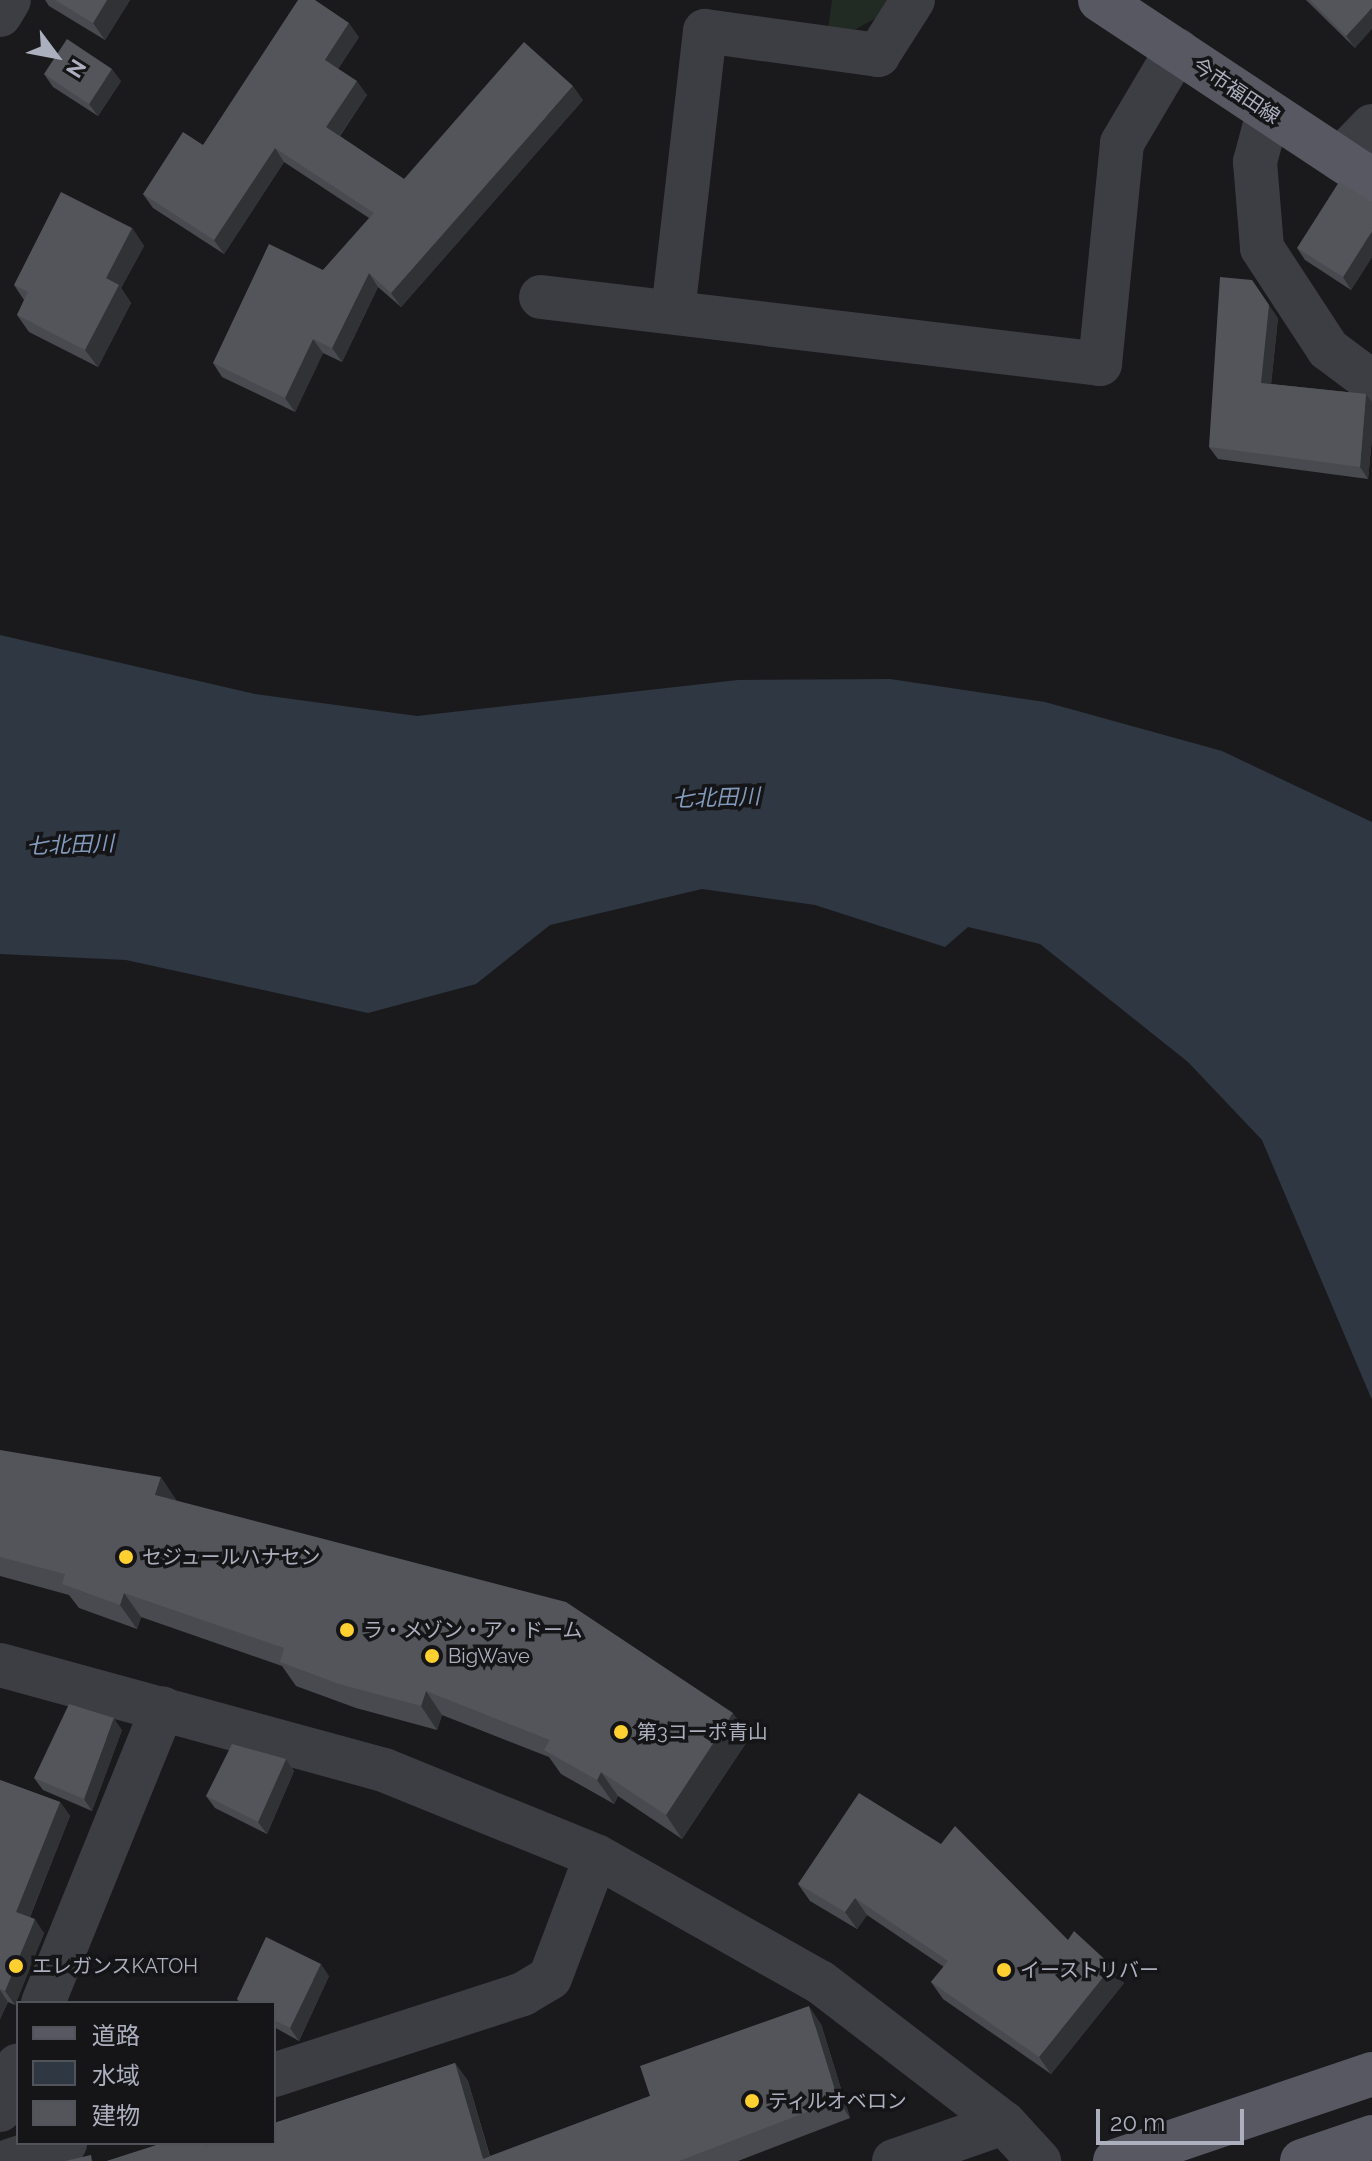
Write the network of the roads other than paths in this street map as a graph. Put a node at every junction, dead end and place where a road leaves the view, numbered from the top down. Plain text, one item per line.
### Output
1 (9, 0) edge
2 (913, 0) edge
3 (1100, 0) edge
4 (0, 15) edge
5 (708, 16) edge
6 (1177, 50) junction
7 (1268, 113) junction
8 (1372, 126) edge
9 (1356, 170) edge
10 (541, 297) dead end
11 (673, 312) junction
12 (1372, 382) edge
13 (0, 1665) edge
14 (163, 1708) junction
15 (596, 1856) junction
16 (44, 2001) edge
17 (16, 2070) edge
18 (276, 2074) edge
19 (1372, 2074) edge
20 (0, 2110) edge
21 (1004, 2123) junction
22 (1372, 2137) edge
23 (59, 2145) edge
24 (9, 2161) edge
25 (894, 2161) edge
26 (1039, 2161) edge
27 (1115, 2161) edge
28 (1302, 2161) edge

1 - 4 street
2 - 5 street
3 - 6 main road, 今市福田線
5 - 11 street
6 - 7 main road, 今市福田線
6 - 11 street
7 - 9 main road, 今市福田線
7 - 12 street
8 - 9 street
10 - 11 street
13 - 14 street
14 - 15 street
14 - 16 street
15 - 18 street
15 - 21 street
17 - 20 street
19 - 27 main road
21 - 25 street
21 - 26 street
22 - 28 main road
23 - 24 street

